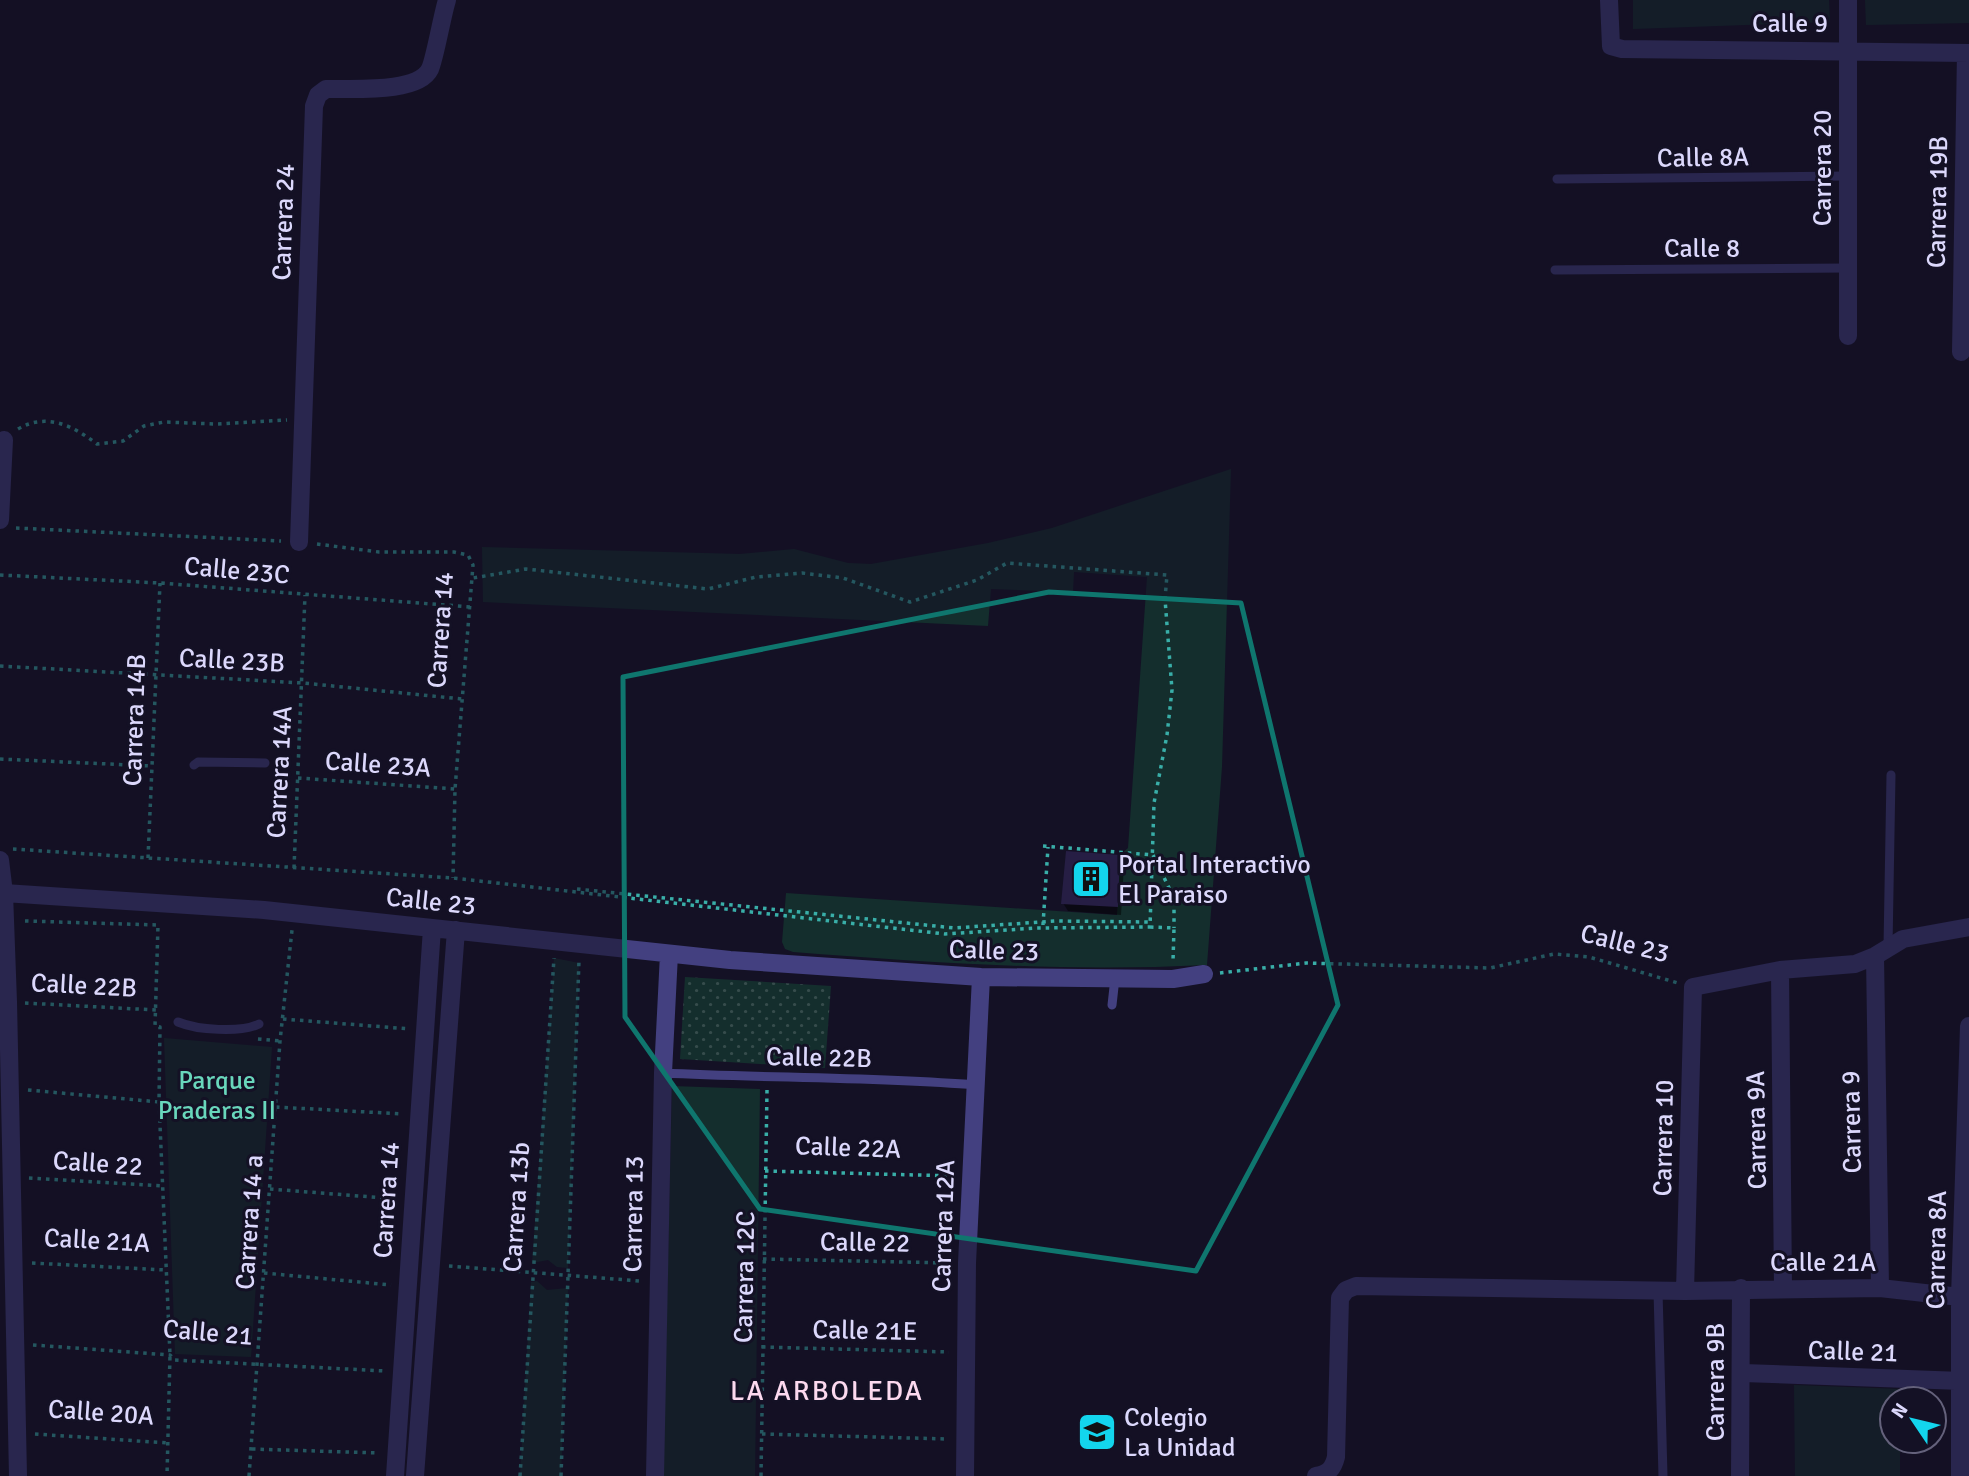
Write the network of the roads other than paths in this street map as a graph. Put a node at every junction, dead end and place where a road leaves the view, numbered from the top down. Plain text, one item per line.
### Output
1 (447, 0) edge
2 (1609, 0) edge
3 (1847, 0) edge
4 (1847, 50) junction
5 (1968, 53) edge
6 (1848, 176) junction
7 (1557, 179) dead end
8 (1848, 268) junction
9 (1555, 270) dead end
10 (1848, 336) dead end
11 (1961, 352) dead end
12 (4, 440) road end
13 (7, 524) edge
14 (299, 541) road end
15 (265, 763) dead end
16 (194, 765) dead end
17 (1891, 775) dead end
18 (0, 860) edge
19 (5, 893) junction
20 (1969, 927) edge
21 (432, 928) junction
22 (456, 930) junction
23 (1882, 952) junction
24 (669, 954) junction
25 (1780, 970) junction
26 (1204, 974) road end
27 (982, 977) junction
28 (1115, 978) junction
29 (1693, 987) joint
30 (1112, 1004) dead end
31 (178, 1022) dead end
32 (259, 1024) dead end
33 (1969, 1026) edge
34 (663, 1073) junction
35 (976, 1085) junction
36 (12, 1087) edge
37 (1741, 1288) junction
38 (1880, 1288) junction
39 (1783, 1289) junction
40 (1658, 1291) junction
41 (1685, 1291) junction
42 (1960, 1297) junction
43 (1743, 1373) junction
44 (1962, 1381) junction
45 (8, 1396) edge
46 (18, 1476) edge
47 (395, 1476) edge
48 (415, 1476) edge
49 (655, 1476) edge
50 (964, 1476) edge
51 (1316, 1476) edge
52 (1663, 1476) edge
53 (1740, 1476) edge
54 (1960, 1476) edge

1 - 14 street, Carrera 24
2 - 4 street, Calle 9
3 - 4 street, Carrera 20
4 - 5 street, Calle 9
4 - 6 street, Carrera 20
5 - 11 street, Carrera 19B
6 - 7 lane, Calle 8A
6 - 8 street, Carrera 20
8 - 9 lane, Calle 8
8 - 10 street, Carrera 20
12 - 13 street
15 - 16 lane
17 - 23 lane
18 - 19 street
19 - 21 street, Calle 23
19 - 36 street
20 - 23 street, Calle 23
21 - 22 street, Calle 23
21 - 47 street, Carrera 14
22 - 24 street, Calle 23
22 - 48 street, Carrera 14
23 - 25 street, Calle 23
23 - 38 street, Carrera 9
24 - 27 street, Calle 23
24 - 34 street, Carrera 13
25 - 29 street, Calle 23
25 - 39 street, Carrera 9A
26 - 28 street, Calle 23
27 - 28 street, Calle 23
27 - 35 street, Carrera 12A
28 - 30 lane
29 - 41 street, Carrera 10
31 - 32 lane
33 - 42 street, Carrera 8A
34 - 35 lane, Calle 22B
34 - 49 street, Carrera 13
35 - 50 street, Carrera 12A
36 - 45 street
37 - 39 street, Calle 21A
37 - 41 street, Calle 21A
37 - 43 street, Carrera 9B
38 - 39 street, Calle 21A
38 - 42 street, Calle 21A
40 - 41 street, Calle 21A
40 - 51 street, Calle 21A
40 - 52 lane
42 - 44 street, Carrera 8A
43 - 44 street, Calle 21
43 - 53 street, Carrera 9B
44 - 54 street, Carrera 8A
45 - 46 street

